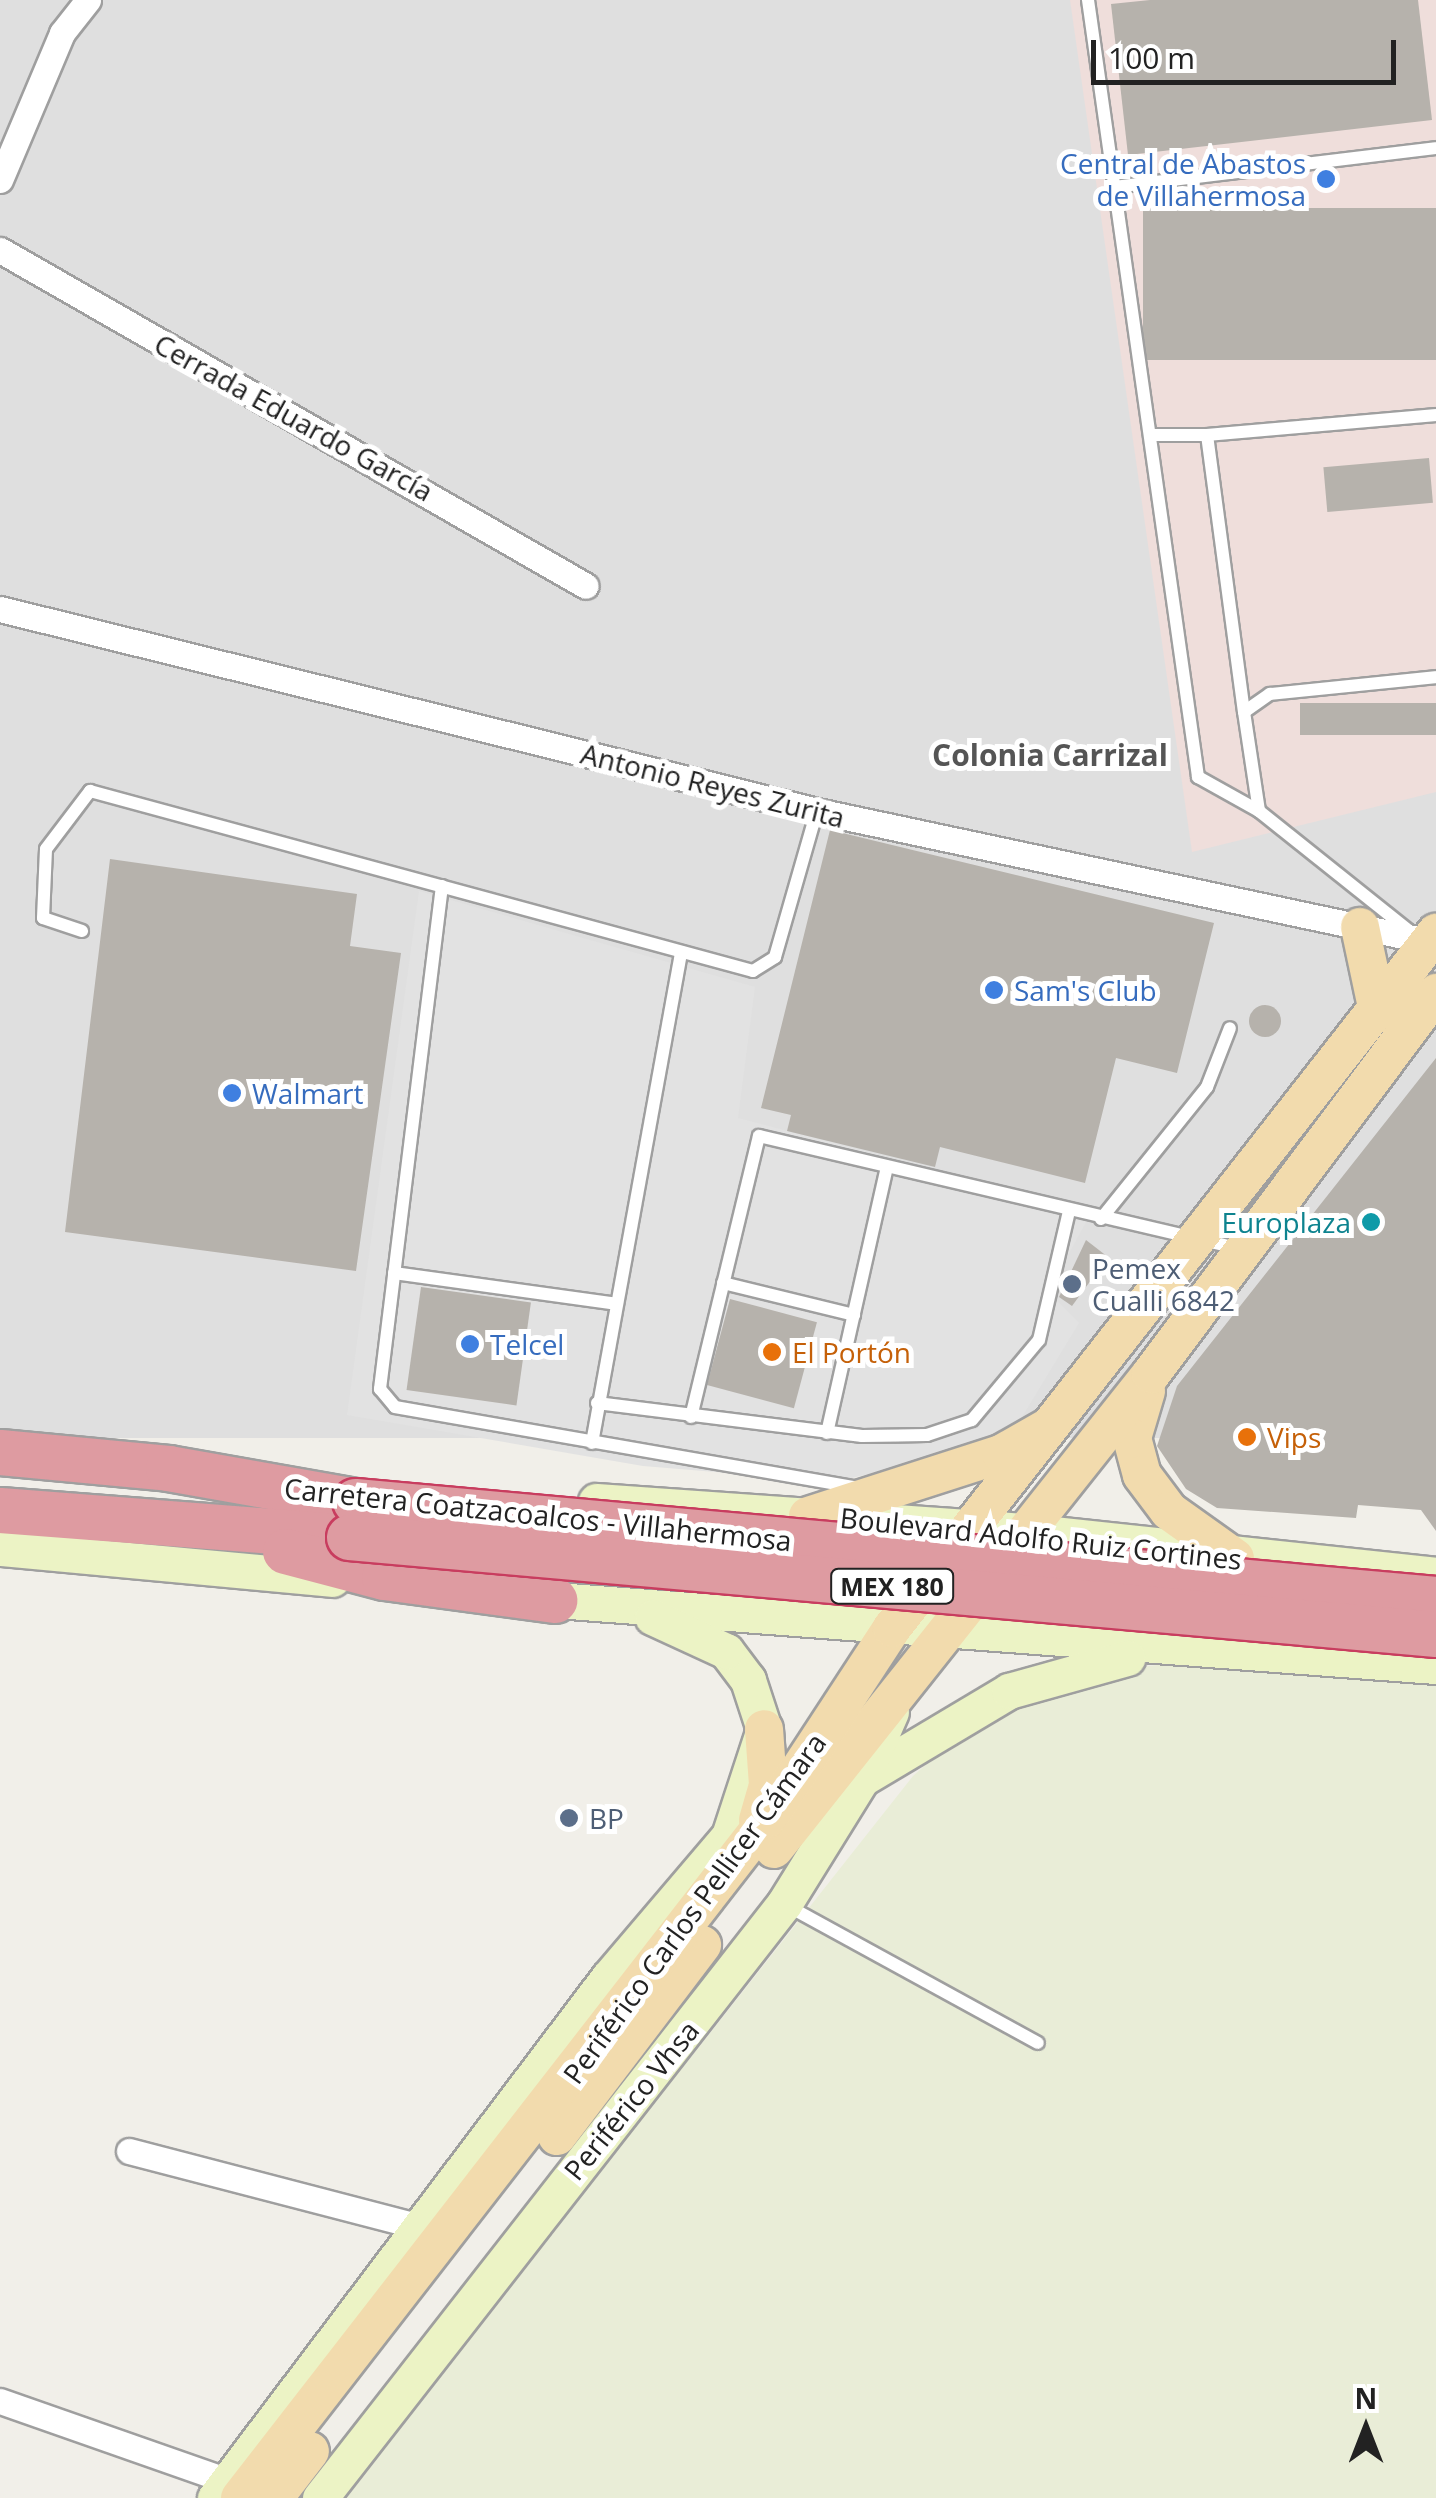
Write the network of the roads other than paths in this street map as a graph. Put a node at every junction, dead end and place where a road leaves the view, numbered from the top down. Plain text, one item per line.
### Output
1 (88, 0) edge
2 (1088, 0) edge
3 (1436, 148) edge
4 (0, 180) edge
5 (1114, 187) junction
6 (0, 250) edge
7 (1436, 415) edge
8 (1150, 435) junction
9 (1207, 435) junction
10 (586, 586) dead end
11 (0, 609) edge
12 (1436, 677) edge
13 (1244, 712) junction
14 (1259, 810) junction
15 (817, 811) junction
16 (442, 886) junction
17 (1360, 927) junction
18 (82, 931) dead end
19 (1429, 938) edge
20 (681, 952) junction
21 (1436, 993) edge
22 (1378, 1012) junction
23 (1230, 1028) dead end
24 (887, 1167) junction
25 (1070, 1211) junction
26 (1102, 1219) junction
27 (1199, 1243) junction
28 (1244, 1250) junction
29 (394, 1273) junction
30 (724, 1284) junction
31 (616, 1304) junction
32 (854, 1315) junction
33 (1151, 1374) junction
34 (598, 1403) junction
35 (692, 1417) junction
36 (1062, 1419) junction
37 (827, 1433) junction
38 (592, 1443) junction
39 (0, 1452) edge
40 (168, 1468) junction
41 (879, 1496) junction
42 (0, 1510) edge
43 (808, 1516) junction
44 (352, 1519) junction
45 (978, 1528) junction
46 (222, 1529) junction
47 (1023, 1532) junction
48 (64, 1534) junction
49 (0, 1548) edge
50 (1235, 1558) junction
51 (1436, 1575) edge
52 (1436, 1599) edge
53 (554, 1600) junction
54 (628, 1606) junction
55 (892, 1628) junction
56 (938, 1634) junction
57 (1436, 1634) edge
58 (1157, 1650) junction
59 (1436, 1666) edge
60 (905, 1679) junction
61 (764, 1729) junction
62 (862, 1778) junction
63 (816, 1795) junction
64 (755, 1834) junction
65 (784, 1904) junction
66 (1038, 2044) dead end
67 (129, 2151) dead end
68 (417, 2226) junction
69 (0, 2401) edge
70 (228, 2492) edge
71 (274, 2498) edge
72 (320, 2498) edge

1 - 4 street
2 - 5 lane
3 - 5 lane
5 - 8 lane
6 - 10 street, Cerrada Eduardo García
7 - 9 lane
8 - 9 lane
8 - 14 lane
9 - 13 lane
11 - 15 street, Antonio Reyes Zurita
12 - 13 lane
13 - 14 lane
14 - 19 lane
15 - 17 street, Antonio Reyes Zurita
15 - 20 lane
16 - 18 lane
16 - 20 lane
16 - 29 lane
17 - 19 street, Antonio Reyes Zurita
17 - 22 main road
19 - 22 main road, Periférico Carlos Pellicer Cámara
20 - 31 lane
21 - 28 main road, Periférico Carlos Pellicer Cámara
22 - 27 main road, Periférico Carlos Pellicer Cámara
23 - 26 lane
24 - 25 lane
24 - 30 lane
24 - 32 lane
25 - 26 lane
25 - 37 lane
26 - 27 lane
27 - 28 lane
27 - 36 main road, Periférico Carlos Pellicer Cámara
28 - 33 main road, Periférico Carlos Pellicer Cámara
29 - 31 lane
29 - 38 lane
30 - 32 lane
30 - 35 lane
31 - 34 lane
32 - 37 lane
33 - 47 main road, Periférico Carlos Pellicer Cámara
33 - 50 main road
34 - 35 lane
34 - 38 lane
35 - 37 lane
36 - 41 main road
36 - 45 main road, Periférico Carlos Pellicer Cámara
38 - 41 lane
39 - 40 highway, Carretera Coatzacoalcos - Villahermosa / MEX 180
40 - 43 street, Boulevard Adolfo Ruiz Cortines
40 - 44 highway, Carretera Coatzacoalcos - Villahermosa / MEX 180
41 - 43 main road
42 - 48 highway, Carretera Coatzacoalcos - Villahermosa / MEX 180
43 - 45 street, Boulevard Adolfo Ruiz Cortines
44 - 46 highway, Carretera Coatzacoalcos - Villahermosa / MEX 180
44 - 52 highway, Carretera Coatzacoalcos - Villahermosa / MEX 180, bridge
44 - 57 highway, Carretera Coatzacoalcos - Villahermosa / MEX 180, bridge
45 - 47 street, Boulevard Adolfo Ruiz Cortines
45 - 55 main road, Periférico Carlos Pellicer Cámara
46 - 48 highway, Carretera Coatzacoalcos - Villahermosa / MEX 180
46 - 53 highway
47 - 50 street, Boulevard Adolfo Ruiz Cortines
47 - 56 main road, Periférico Carlos Pellicer Cámara
48 - 49 street
48 - 53 street
50 - 51 street, Boulevard Adolfo Ruiz Cortines
53 - 54 street
54 - 55 street
54 - 61 street
55 - 56 street
55 - 64 main road, Periférico Carlos Pellicer Cámara
56 - 58 street
56 - 60 main road, Periférico Carlos Pellicer Cámara
58 - 59 street
58 - 62 street
60 - 62 street, Periférico Vhsa
60 - 63 main road, Periférico Carlos Pellicer Cámara
61 - 64 main road
61 - 68 street
62 - 63 main road
62 - 65 street, Periférico Vhsa
63 - 71 main road, Periférico Carlos Pellicer Cámara
64 - 70 main road, Periférico Carlos Pellicer Cámara
65 - 66 lane
65 - 72 street, Periférico Vhsa
67 - 68 street
68 - 70 street
69 - 70 street

